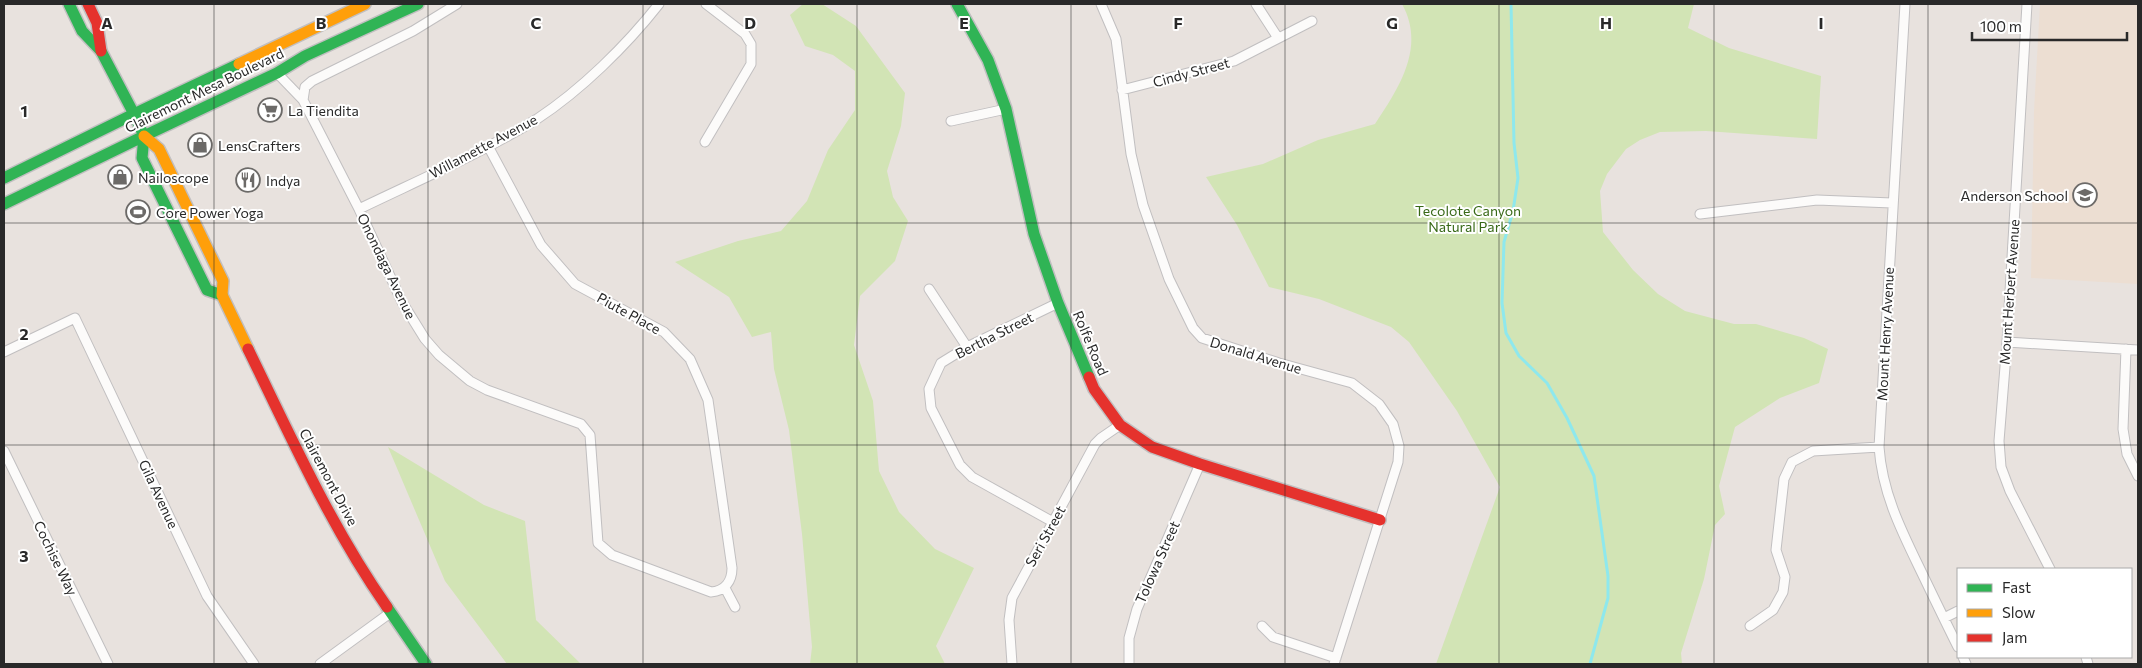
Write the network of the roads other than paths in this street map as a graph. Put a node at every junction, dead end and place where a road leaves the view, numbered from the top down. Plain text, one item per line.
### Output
1 (69, 4) edge
2 (88, 4) edge
3 (365, 4) edge
4 (418, 4) edge
5 (457, 4) edge
6 (659, 4) edge
7 (706, 4) edge
8 (957, 4) edge
9 (1100, 4) edge
10 (1256, 4) edge
11 (1904, 4) edge
12 (2027, 4) edge
13 (1312, 21) dead end
14 (1278, 38) junction
15 (101, 51) junction
16 (277, 73) junction
17 (1122, 90) junction
18 (303, 100) junction
19 (1006, 109) junction
20 (134, 114) junction
21 (951, 121) dead end
22 (144, 136) junction
23 (705, 142) dead end
24 (488, 146) junction
25 (4, 178) edge
26 (1892, 203) junction
27 (4, 204) edge
28 (359, 209) junction
29 (1700, 214) dead end
30 (929, 289) dead end
31 (222, 295) junction
32 (1058, 303) junction
33 (2007, 342) junction
34 (967, 346) junction
35 (2126, 349) junction
36 (2138, 350) edge
37 (4, 352) edge
38 (1120, 425) junction
39 (1879, 447) junction
40 (4, 451) edge
41 (1200, 464) junction
42 (2138, 476) edge
43 (1380, 520) junction
44 (1053, 522) junction
45 (2047, 568) edge
46 (725, 588) junction
47 (735, 608) dead end
48 (1957, 612) edge
49 (390, 613) junction
50 (1944, 618) junction
51 (1262, 626) dead end
52 (1750, 626) dead end
53 (1957, 645) edge
54 (1335, 661) edge
55 (108, 664) edge
56 (254, 664) edge
57 (320, 664) edge
58 (426, 664) edge
59 (1012, 664) edge
60 (1129, 664) edge

1 - 15 main road, Clairemont Drive
2 - 15 main road, Clairemont Drive
3 - 20 main road, Clairemont Mesa Boulevard
4 - 16 main road, Clairemont Mesa Boulevard
5 - 18 street
6 - 24 street, Willamette Avenue
7 - 23 street
8 - 19 main road, Rolfe Road
9 - 17 street, Donald Avenue
10 - 14 street
11 - 26 street, Mount Henry Avenue
12 - 33 street, Mount Herbert Avenue
13 - 14 street, Cindy Street
14 - 17 street, Cindy Street
15 - 20 main road, Clairemont Drive
16 - 18 street, Onondaga Avenue
16 - 22 main road, Clairemont Mesa Boulevard
17 - 43 street, Donald Avenue
18 - 28 street, Onondaga Avenue
19 - 21 street
19 - 32 main road, Rolfe Road
20 - 22 main road, Clairemont Drive
20 - 25 main road, Clairemont Mesa Boulevard
22 - 27 main road, Clairemont Mesa Boulevard
22 - 31 main road, Clairemont Drive
22 - 31 main road, Clairemont Drive
24 - 28 street, Willamette Avenue
24 - 46 street, Piute Place
26 - 29 street
26 - 39 street, Mount Henry Avenue
28 - 46 street, Onondaga Avenue
30 - 34 street
31 - 49 main road, Clairemont Drive
32 - 34 street, Bertha Street
32 - 38 main road, Rolfe Road
33 - 35 street
33 - 45 street, Mount Herbert Avenue
34 - 44 street, Bertha Street
35 - 36 street
35 - 42 street
37 - 56 street, Gila Avenue
38 - 41 main road, Rolfe Road
38 - 44 street, Seri Street
39 - 50 street, Mount Henry Avenue
39 - 52 street
40 - 55 street, Cochise Way
41 - 43 main road, Rolfe Road
41 - 60 street, Tolowa Street
43 - 54 street, Donald Avenue
44 - 59 street, Seri Street
46 - 47 street
48 - 50 street
49 - 57 street
49 - 58 main road, Clairemont Drive
50 - 53 street, Mount Henry Avenue
51 - 54 street

